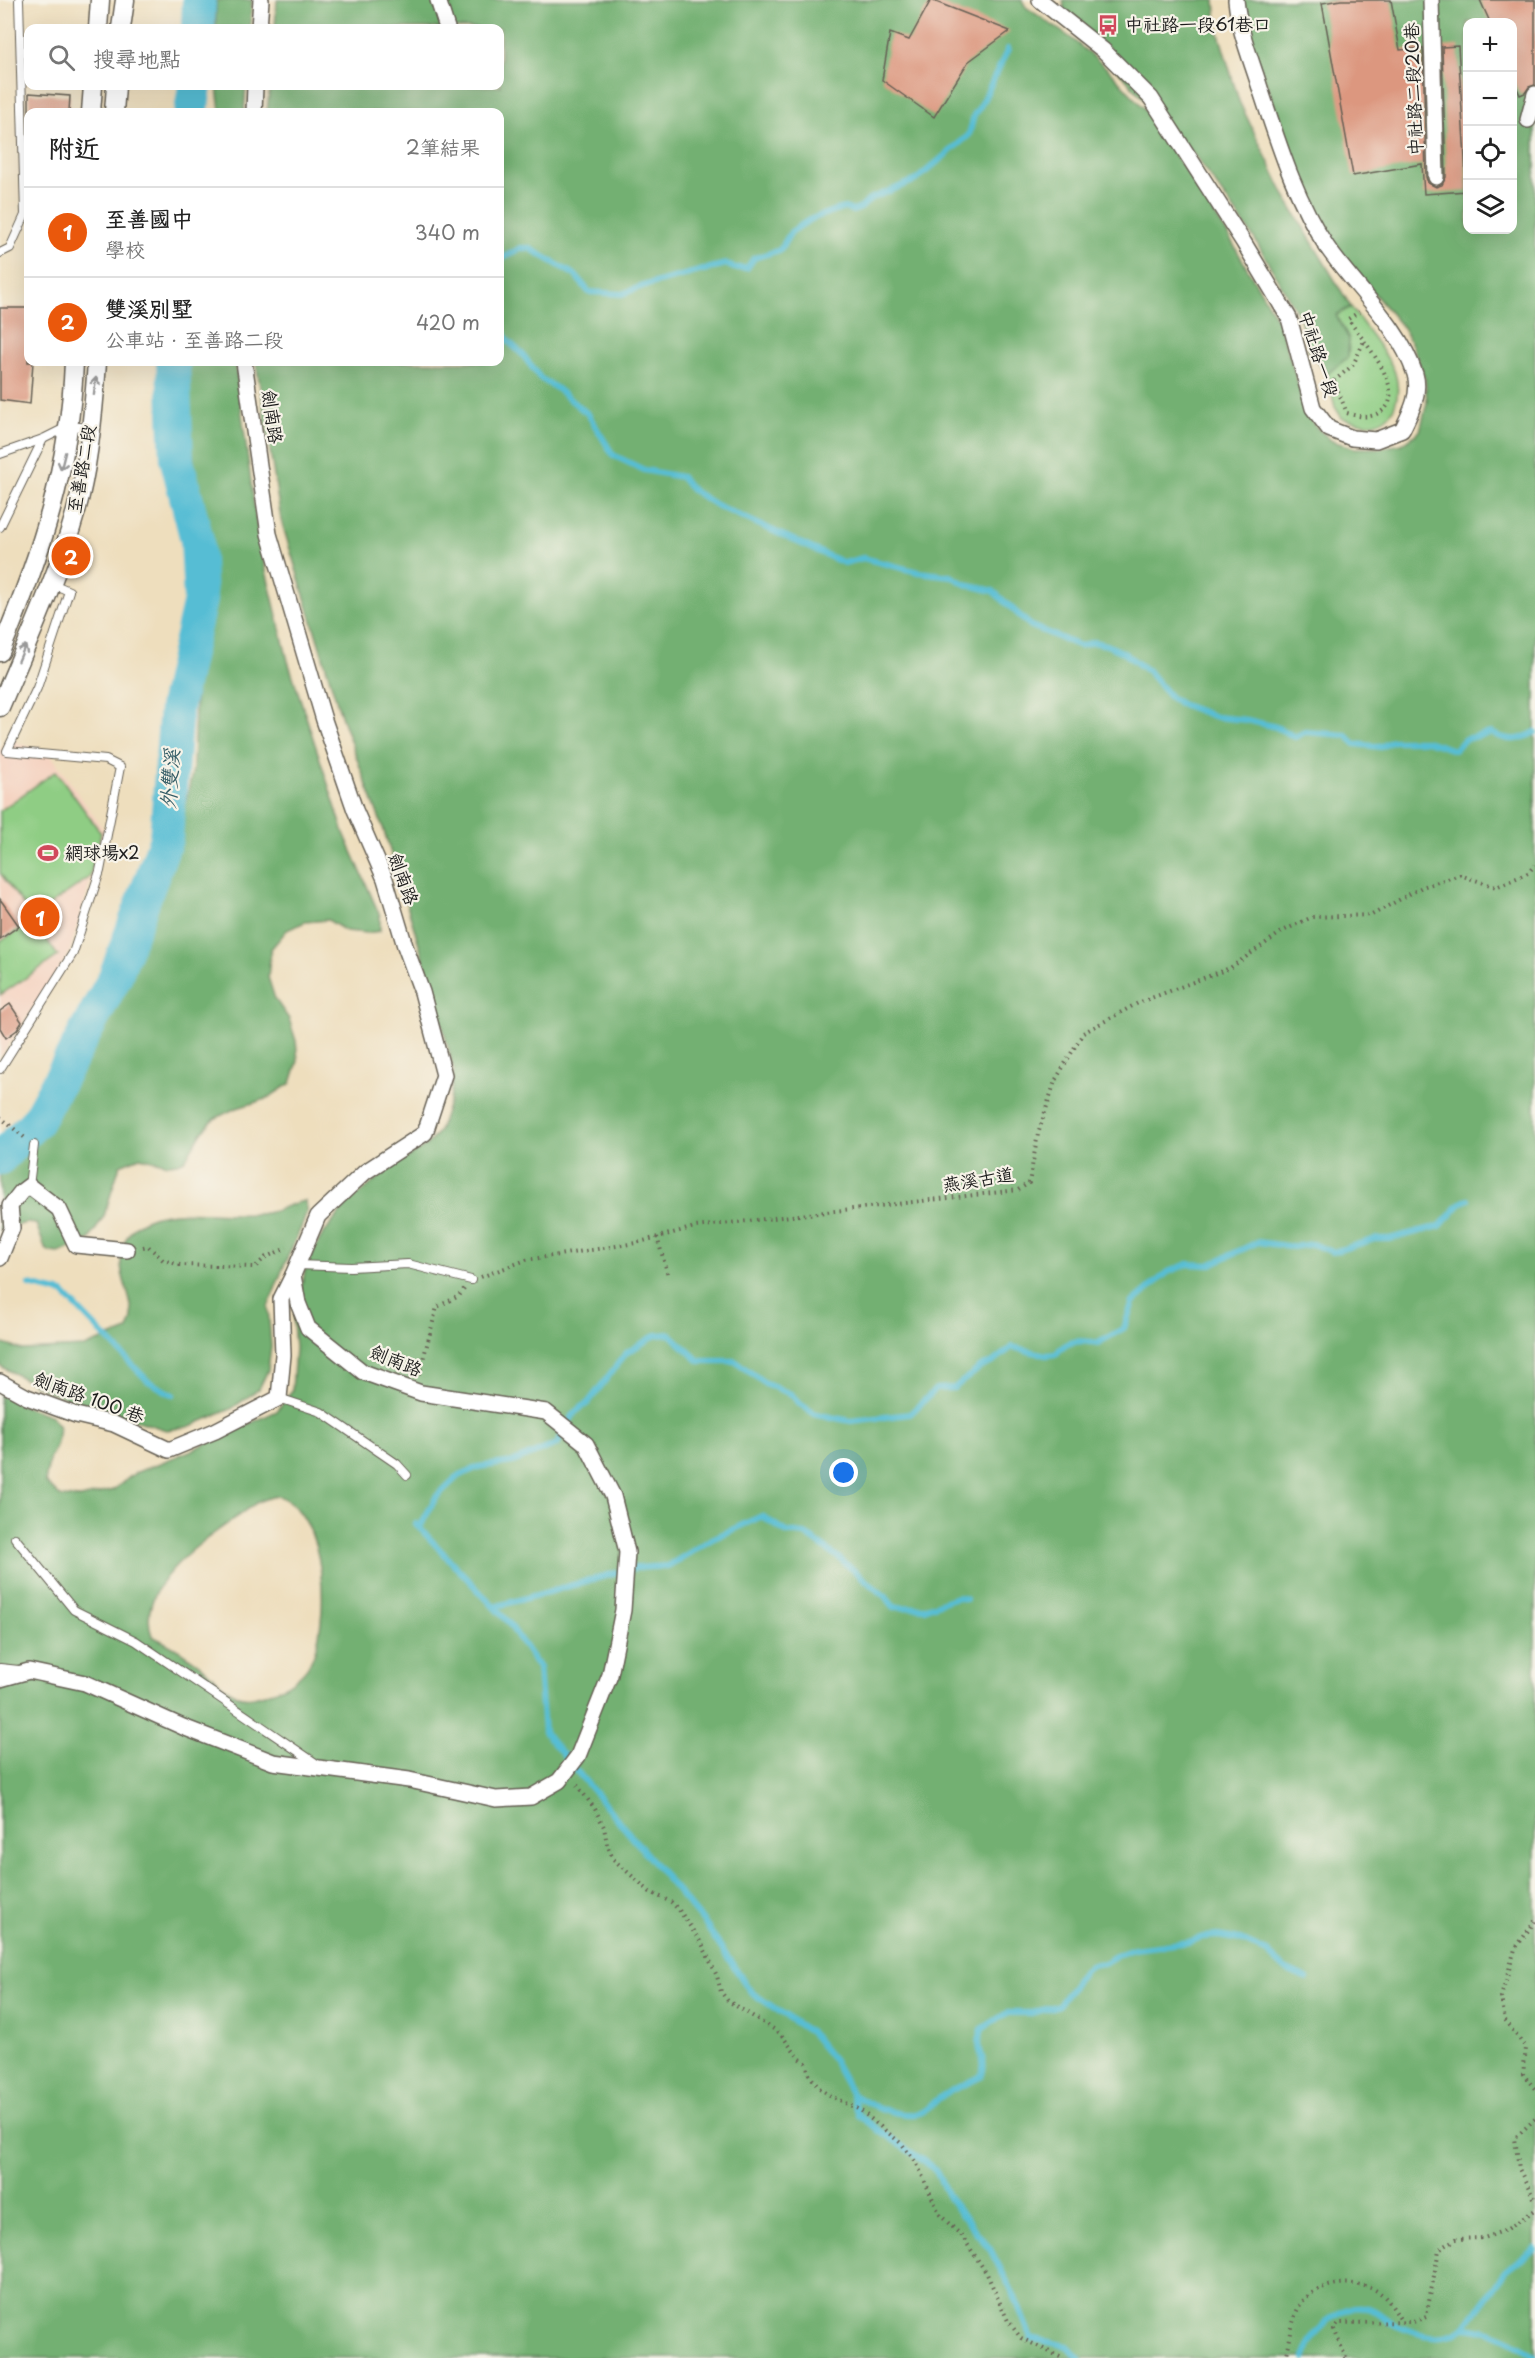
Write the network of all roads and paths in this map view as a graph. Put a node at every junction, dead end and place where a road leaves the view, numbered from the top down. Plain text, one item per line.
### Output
1 (19, 0) edge
2 (100, 0) edge
3 (125, 0) edge
4 (261, 0) edge
5 (438, 0) edge
6 (1040, 0) edge
7 (1059, 0) edge
8 (1236, 0) edge
9 (1431, 0) edge
10 (1062, 19) junction
11 (98, 24) edge
12 (122, 24) edge
13 (260, 24) edge
14 (446, 24) edge
15 (93, 90) edge
16 (116, 90) edge
17 (255, 90) edge
18 (1535, 94) edge
19 (91, 108) edge
20 (114, 108) edge
21 (254, 108) edge
22 (1528, 120) dead end
23 (1436, 177) dead end
24 (24, 179) edge
25 (24, 217) edge
26 (0, 252) edge
27 (1372, 303) junction
28 (1364, 341) junction
29 (74, 366) edge
30 (97, 366) edge
31 (245, 366) edge
32 (1334, 381) junction
33 (1310, 392) junction
34 (69, 426) junction
35 (90, 428) junction
36 (43, 440) junction
37 (0, 454) edge
38 (0, 527) edge
39 (52, 583) junction
40 (0, 652) edge
41 (0, 707) edge
42 (1535, 865) edge
43 (0, 1069) edge
44 (0, 1117) edge
45 (34, 1145) joint
46 (29, 1186) junction
47 (657, 1238) junction
48 (127, 1250) joint
49 (0, 1258) edge
50 (296, 1270) junction
51 (668, 1275) dead end
52 (471, 1280) junction
53 (418, 1378) dead end
54 (0, 1382) edge
55 (279, 1398) junction
56 (406, 1475) dead end
57 (15, 1538) dead end
58 (0, 1668) edge
59 (29, 1671) junction
60 (0, 1679) edge
61 (323, 1768) junction
62 (567, 1770) junction
63 (1535, 1921) edge
64 (1535, 2089) edge
65 (1535, 2120) edge
66 (1535, 2200) edge
67 (1535, 2210) edge
68 (1402, 2323) junction
69 (1062, 2358) edge
70 (1286, 2358) edge
71 (1346, 2358) edge

1 - 24 lane
2 - 11 street
3 - 12 street
4 - 13 street
5 - 14 street
6 - 10 street, 中社路一段
7 - 10 street
8 - 27 street, 中社路一段
9 - 23 street, 中社路二段20巷
10 - 33 street, 中社路一段
15 - 19 street
16 - 20 street
17 - 21 street
18 - 22 street
25 - 26 lane
27 - 28 path
27 - 33 street, 中社路一段
28 - 32 path
28 - 32 path
29 - 34 street, 至善路二段
35 -> 30 street, 至善路二段
31 - 50 street, 劍南路
32 - 33 path
34 - 35 lane
34 - 36 lane
34 -> 40 street, 至善路二段
35 - 39 street, 至善路二段
36 - 37 lane
36 - 38 lane
41 -> 39 street, 至善路二段
39 - 43 lane
42 - 47 path, 燕溪古道
44 - 45 path
45 - 46 lane
46 - 48 street
46 - 49 street
47 - 51 path
47 - 52 path, 燕溪古道
48 - 50 path
50 - 52 lane
50 - 55 street
50 - 62 street, 劍南路
52 - 53 path, 燕溪古道
54 - 55 street, 劍南路 100 巷
55 - 56 lane
57 - 61 lane
58 - 59 lane
59 - 60 street, 劍南路
59 - 61 street, 劍南路
61 - 62 street, 劍南路
62 - 69 path
63 - 64 path
65 - 66 path
67 - 68 path
68 - 70 path
68 - 71 path

